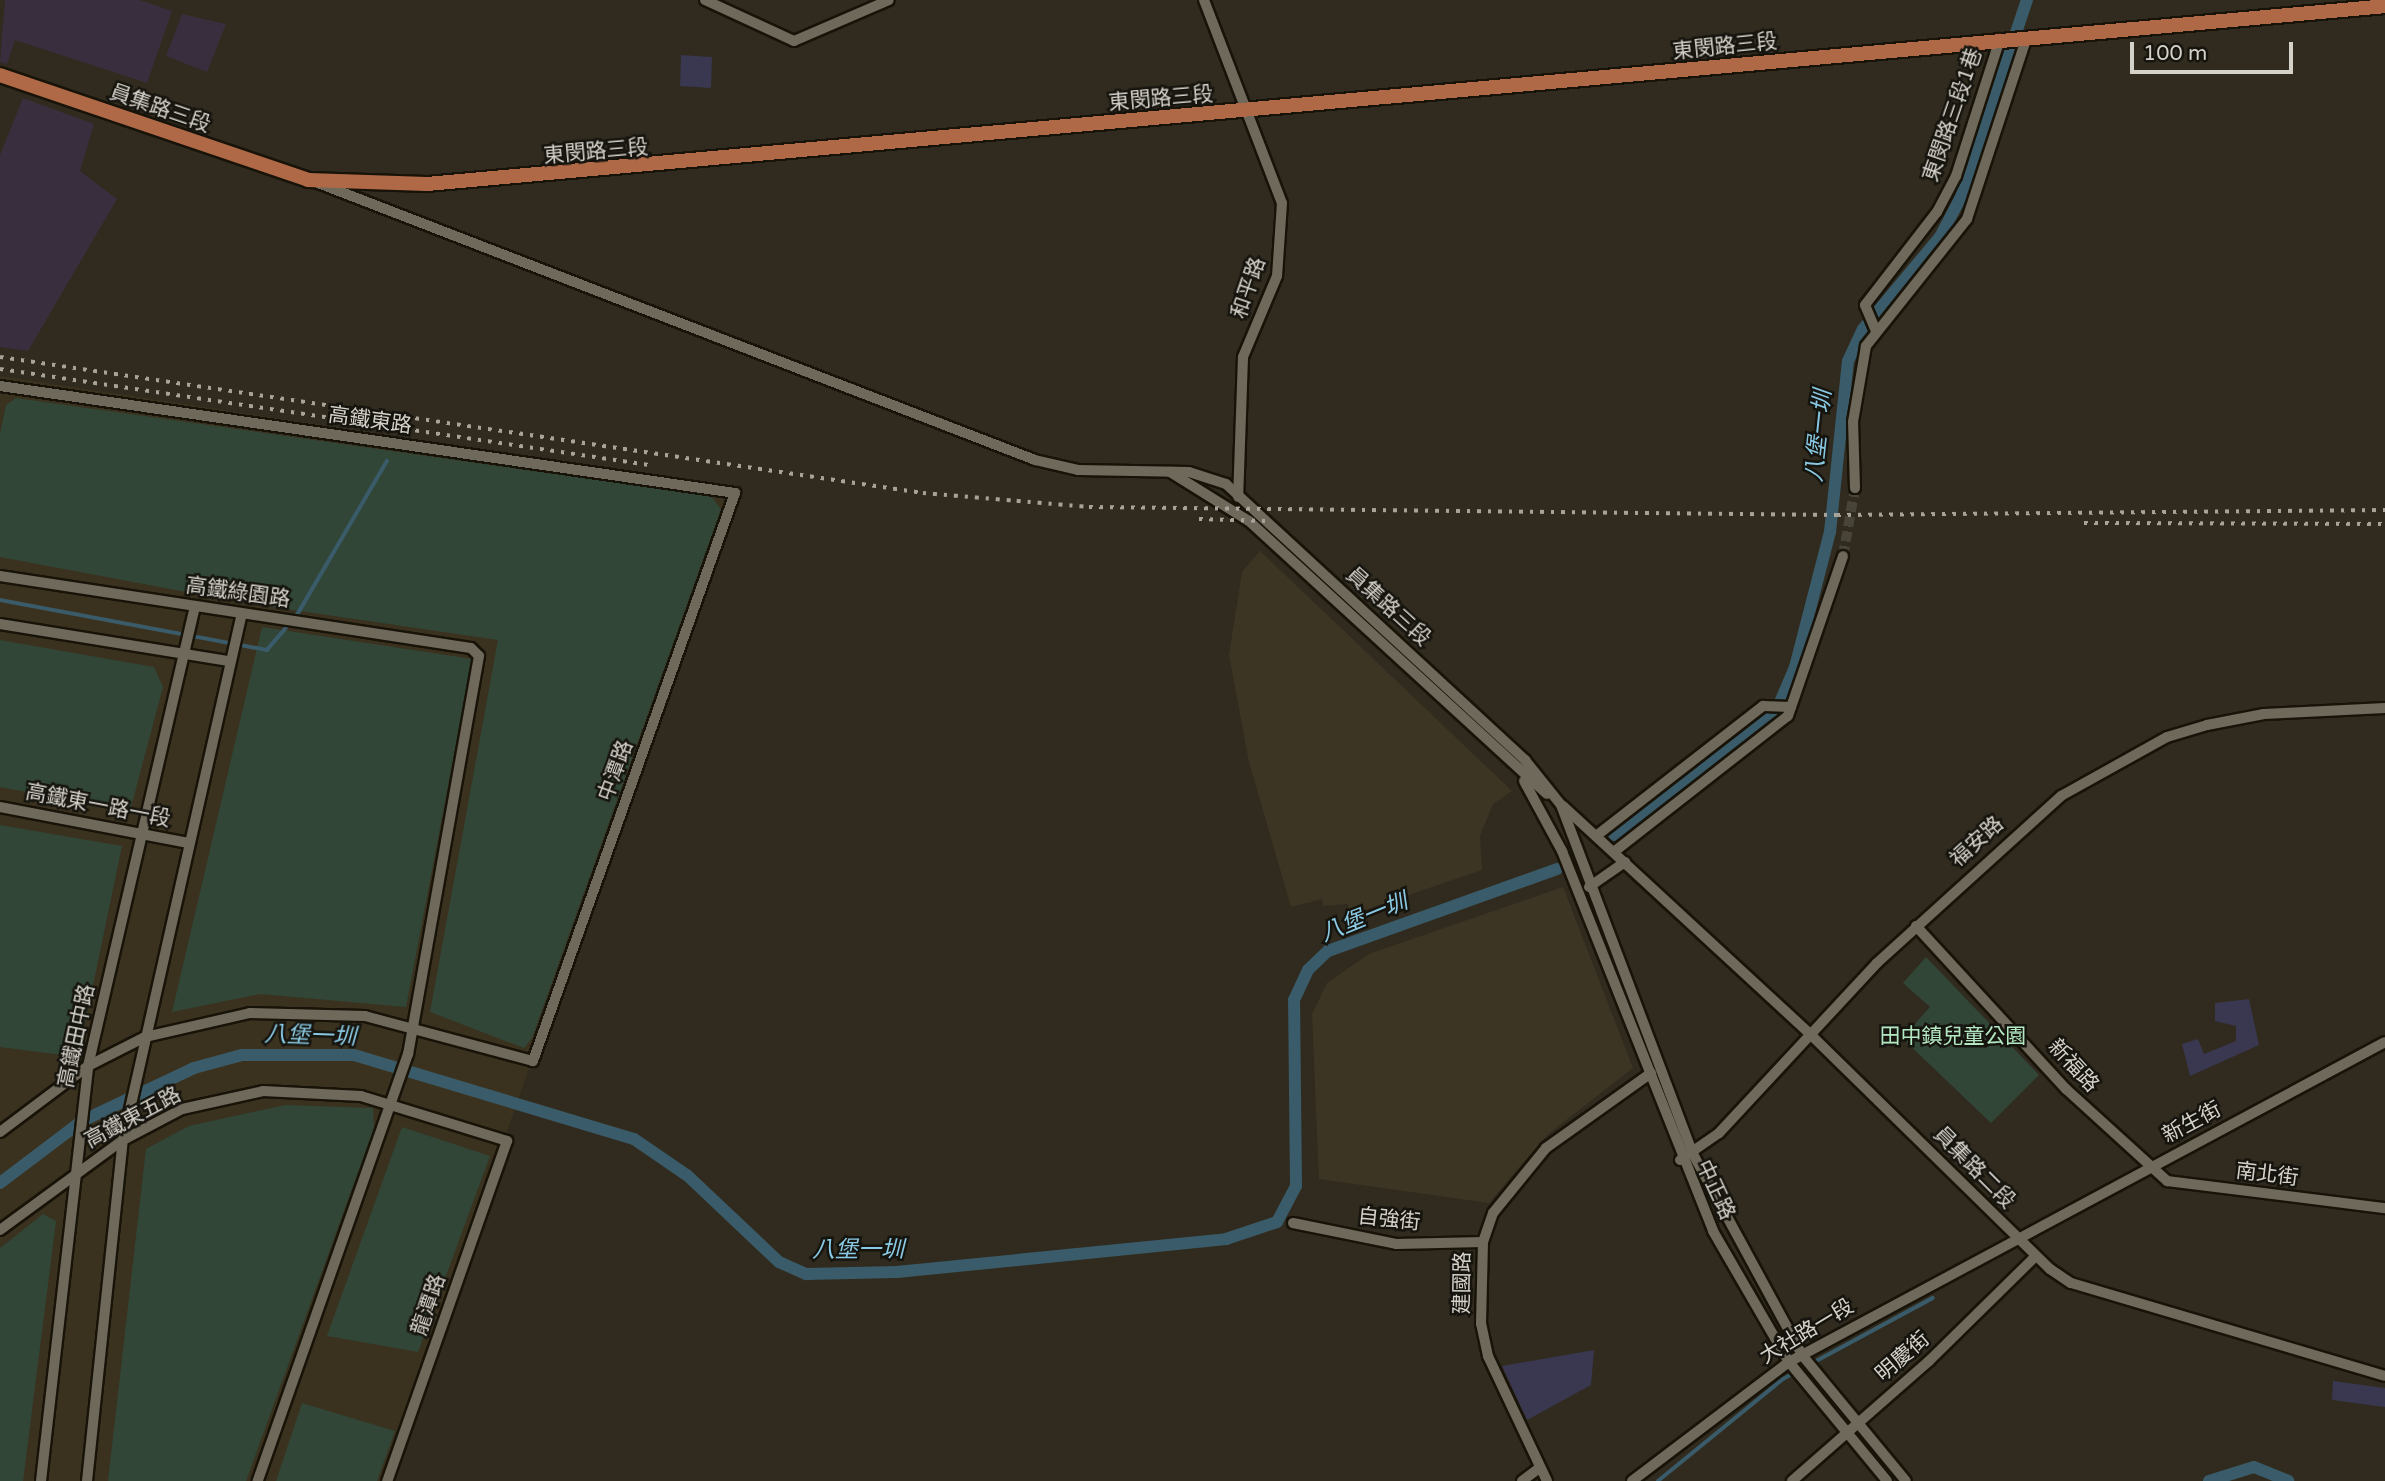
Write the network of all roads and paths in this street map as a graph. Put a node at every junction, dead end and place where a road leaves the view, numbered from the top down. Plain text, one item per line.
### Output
1 (705, 0) edge
2 (889, 0) edge
3 (1204, 0) edge
4 (2385, 6) edge
5 (2014, 39) junction
6 (0, 75) edge
7 (1251, 113) junction
8 (309, 180) junction
9 (1876, 331) junction
10 (0, 386) edge
11 (1170, 472) junction
12 (1855, 488) tunnel mouth
13 (735, 493) joint
14 (1237, 495) junction
15 (1246, 519) junction
16 (1843, 556) tunnel mouth
17 (0, 576) edge
18 (195, 607) junction
19 (242, 613) junction
20 (0, 624) edge
21 (183, 655) junction
22 (229, 662) junction
23 (1791, 707) junction
24 (2385, 708) edge
25 (1516, 771) junction
26 (1561, 805) junction
27 (0, 807) edge
28 (142, 834) junction
29 (1596, 836) junction
30 (188, 843) junction
31 (1615, 852) junction
32 (1625, 862) junction
33 (1589, 887) junction
34 (1916, 926) junction
35 (412, 1024) junction
36 (1810, 1034) junction
37 (145, 1037) junction
38 (2385, 1042) edge
39 (88, 1066) junction
40 (1659, 1068) junction
41 (1646, 1076) junction
42 (390, 1104) junction
43 (0, 1132) edge
44 (123, 1140) junction
45 (507, 1141) joint
46 (1693, 1154) junction
47 (1680, 1160) junction
48 (2147, 1169) junction
49 (74, 1172) junction
50 (2385, 1208) edge
51 (1293, 1223) dead end
52 (0, 1230) edge
53 (2017, 1239) junction
54 (1483, 1242) junction
55 (2035, 1256) junction
56 (1802, 1355) junction
57 (1789, 1362) junction
58 (2385, 1376) edge
59 (1854, 1425) junction
60 (1843, 1436) junction
61 (1538, 1469) junction
62 (41, 1481) edge
63 (87, 1481) edge
64 (258, 1481) edge
65 (387, 1481) edge
66 (1522, 1481) edge
67 (1547, 1481) edge
68 (1632, 1481) edge
69 (1792, 1481) edge
70 (1887, 1481) edge
71 (1906, 1481) edge

1 - 2 street
3 - 7 street, 和平路
4 - 5 main road, 東閔路三段
5 - 7 main road, 東閔路三段
5 - 9 street
5 - 9 street, 東閔路三段1巷
6 - 8 main road, 員集路三段
7 - 8 main road, 東閔路三段
7 - 14 street, 和平路
8 - 11 street, 員集路三段
9 - 12 street
10 - 13 street, 高鐵東路
11 - 14 street, 員集路三段
11 - 15 street, 員集路三段
13 - 35 street, 中潭路
14 - 15 street, 和平路
14 - 26 street, 員集路三段
15 - 25 street, 員集路三段
16 - 23 street
17 - 18 street, 高鐵綠園路
18 - 19 street, 高鐵綠園路
18 - 21 street, 高鐵田中路
19 - 22 street
19 - 35 street, 高鐵綠園路
20 - 21 street
21 - 22 street
21 - 28 street, 高鐵田中路
22 - 30 street
23 - 29 street
23 - 31 street
24 - 34 street, 福安路
25 - 26 street
25 - 41 street, 中正路
26 - 29 street
26 - 33 street, 中正路
27 - 28 street, 高鐵東一路一段
28 - 30 street, 高鐵東一路一段
28 - 39 street, 高鐵田中路
29 - 31 street, 員集路二段
30 - 37 street
31 - 32 street, 員集路二段
32 - 33 street
32 - 36 street, 員集路二段
33 - 40 street, 中正路
34 - 36 street, 福安路
34 - 48 street, 新福路
35 - 37 street
35 - 42 street
36 - 46 street, 福安路
36 - 53 street, 員集路二段
37 - 39 street
37 - 44 street
38 - 48 street, 新生街
39 - 43 street
39 - 49 street, 高鐵田中路
40 - 41 street, 建國路
40 - 46 street, 中正路
41 - 47 street, 中正路
41 - 54 street, 建國路
42 - 44 street, 高鐵東五路
42 - 45 street, 高鐵東五路
42 - 64 street
44 - 49 street, 高鐵東五路
44 - 63 street
45 - 65 street, 龍潭路
46 - 47 street, 福安路
46 - 56 street, 中正路
47 - 57 street, 中正路
48 - 50 street, 南北街
48 - 53 street, 新生街
49 - 52 street, 高鐵東五路
49 - 62 street, 高鐵田中路
51 - 54 street, 自強街
53 - 55 street, 員集路二段
53 - 56 street, 大社路一段
54 - 61 street, 建國路
55 - 58 street, 員集路二段
55 - 59 street, 明慶街
56 - 57 street, 大社路一段
56 - 59 street, 中正路
57 - 60 street, 中正路
57 - 68 street, 大社路一段
59 - 60 street, 明慶街
59 - 71 street, 中正路
60 - 69 street, 明慶街
60 - 70 street, 中正路
61 - 66 street
61 - 67 street, 建國路

